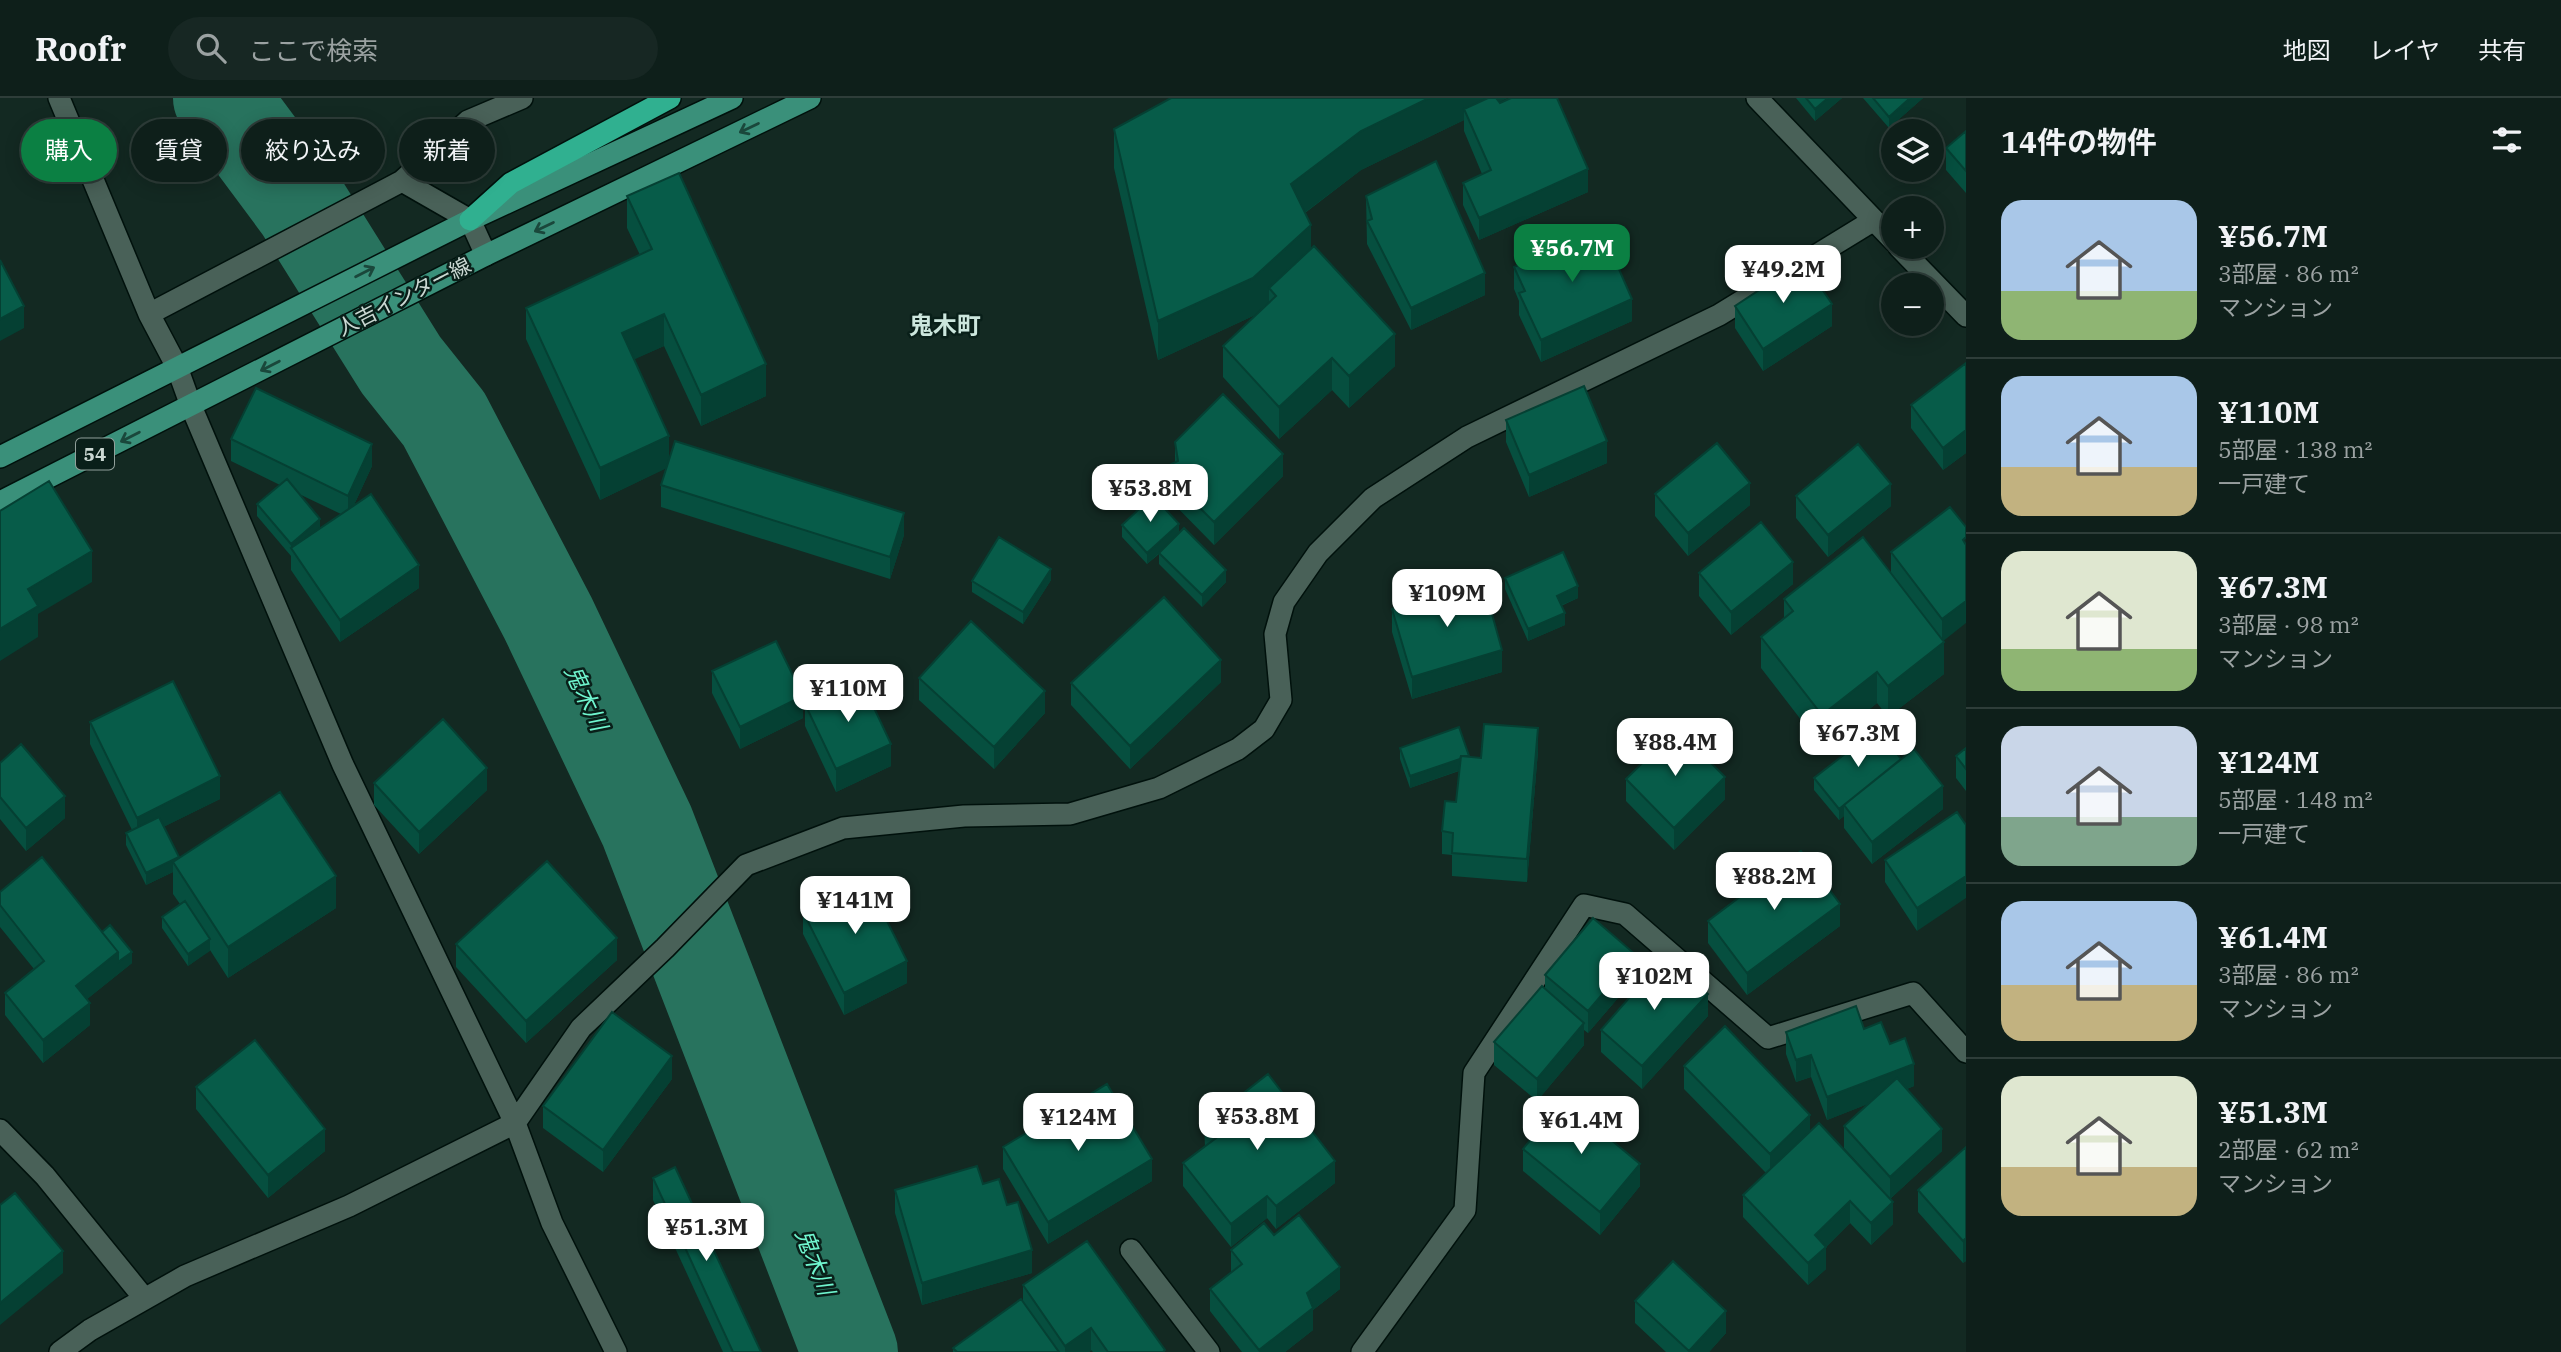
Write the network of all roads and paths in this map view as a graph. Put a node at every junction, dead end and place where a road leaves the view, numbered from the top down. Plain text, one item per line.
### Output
1 (59, 98) edge
2 (522, 98) edge
3 (670, 98) edge
4 (732, 98) edge
5 (810, 98) edge
6 (1757, 98) edge
7 (473, 119) edge
8 (399, 182) edge
9 (405, 182) edge
10 (470, 220) junction
11 (1874, 220) junction
12 (1881, 227) edge
13 (486, 255) junction
14 (1911, 259) edge
15 (149, 314) junction
16 (1966, 316) edge
17 (177, 368) junction
18 (191, 406) junction
19 (0, 457) edge
20 (0, 502) edge
21 (1966, 1052) edge
22 (515, 1123) junction
23 (0, 1130) edge
24 (1131, 1250) dead end
25 (144, 1298) junction
26 (60, 1352) edge
27 (616, 1352) edge
28 (1209, 1352) edge
29 (1362, 1352) edge

1 - 15 street
2 - 7 street
3 - 10 highway
4 - 10 main road, 人吉インター線 / 54
5 -> 13 main road, 人吉インター線 / 54
6 - 11 street
8 - 15 street
9 - 10 street
10 - 13 street
17 -> 10 main road, 人吉インター線 / 54
11 - 12 street
11 - 22 street
13 -> 18 main road, 人吉インター線 / 54
14 - 16 street
15 - 17 street
17 - 18 street
17 - 19 main road, 人吉インター線 / 54
18 -> 20 main road, 人吉インター線 / 54
18 - 22 street
21 - 29 street
22 - 25 street
22 - 27 street
23 - 25 street
24 - 28 street
25 - 26 street

